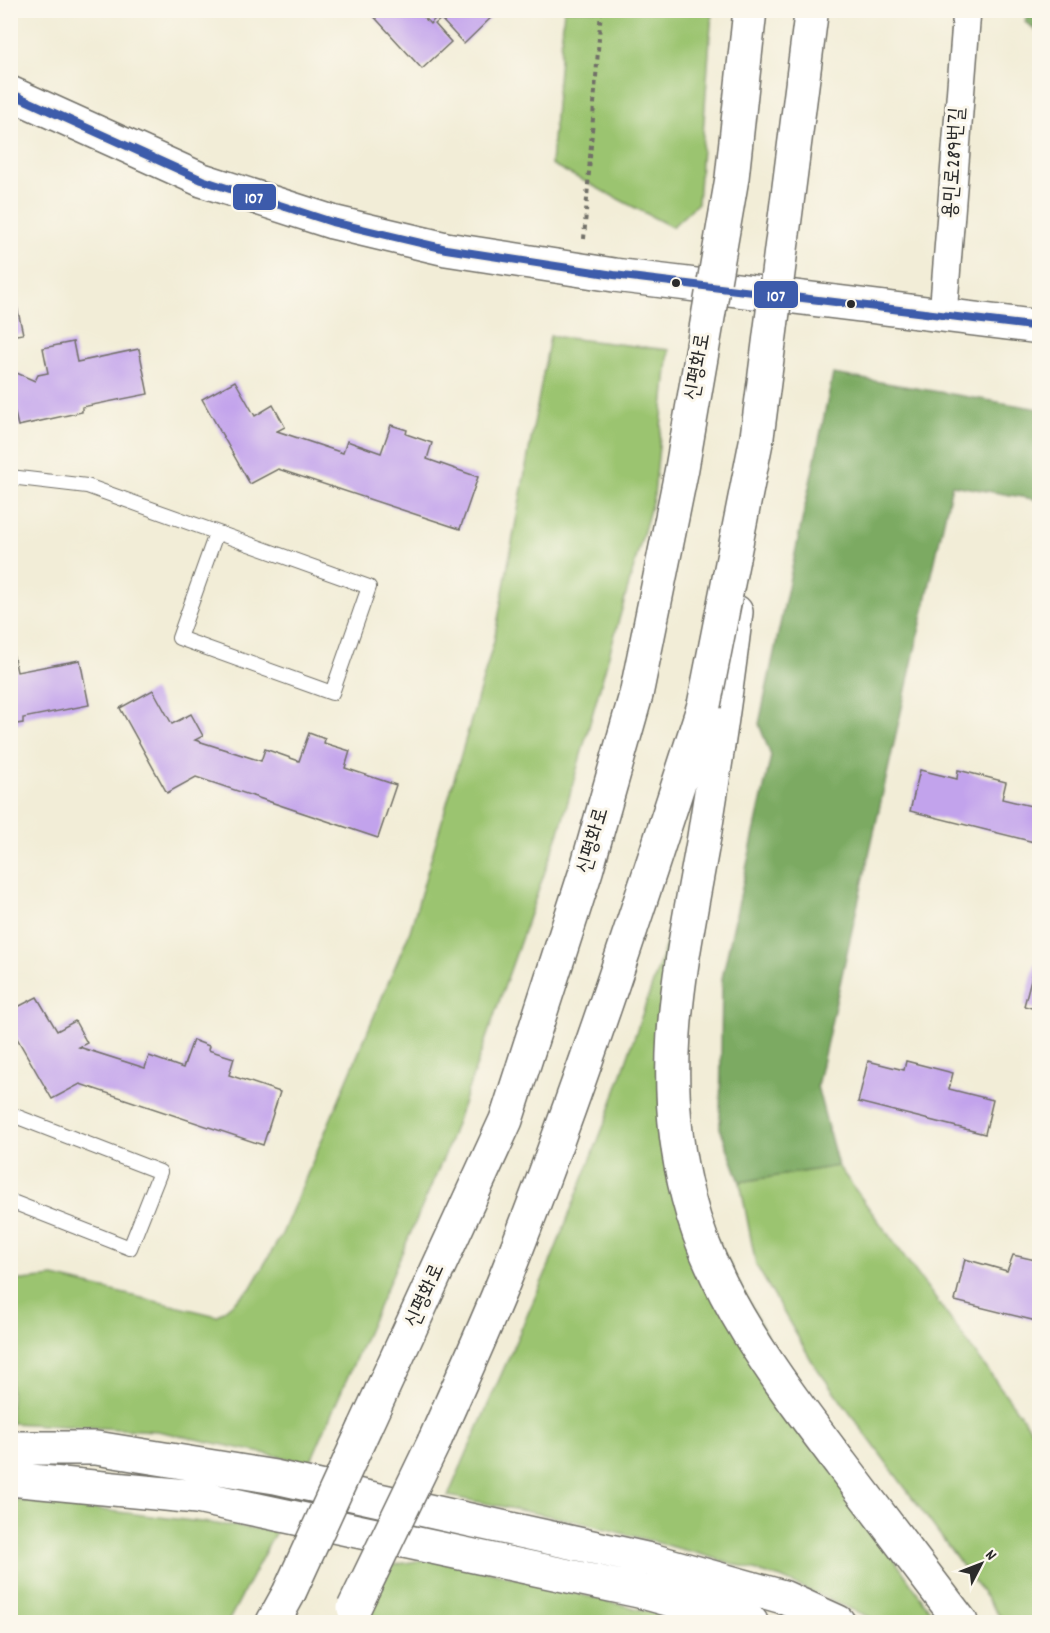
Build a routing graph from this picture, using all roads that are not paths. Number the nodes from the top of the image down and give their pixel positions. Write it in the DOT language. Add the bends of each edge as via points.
graph roads {
  1 [pos="750,10"];
  2 [pos="967,10"];
  3 [pos="811,13"];
  4 [pos="10,93"];
  5 [pos="943,315"];
  6 [pos="1040,327"];
  7 [pos="10,477"];
  8 [pos="216,534"];
  9 [pos="714,707"];
  10 [pos="10,1113"];
  11 [pos="10,1201"];
  12 [pos="10,1448"];
  13 [pos="10,1479"];
  14 [pos="278,1614"];
  15 [pos="350,1615"];
  16 [pos="751,1623"];
  17 [pos="838,1623"];
  18 [pos="961,1623"];
  1 -- 14 [label="main road, 신평화로, bridge" via="732,178 682,468 636,695 586,871 506,1120"];
  2 -- 5 [label="street, 용민로289번길"];
  3 -- 9 [label="main road, bridge" via="757,437"];
  4 -- 5 [label="main road" via="202,180 332,222 446,249 582,270"];
  5 -- 6 [label="main road"];
  7 -- 8 [label="lane" via="87,486"];
  8 -- 8 [label="lane" via="369,587 332,693 179,638"];
  9 -- 15 [label="main road, bridge" via="508,1272 434,1442"];
  9 -- 18 [label="main road" via="673,1024 672,1088 688,1198 709,1257 772,1374"];
  10 -- 11 [label="lane" via="160,1172 130,1248"];
  12 -- 17 [label="main road" via="96,1448 274,1477 651,1560 783,1597"];
  13 -- 16 [label="main road" via="196,1497 639,1591"];
}
